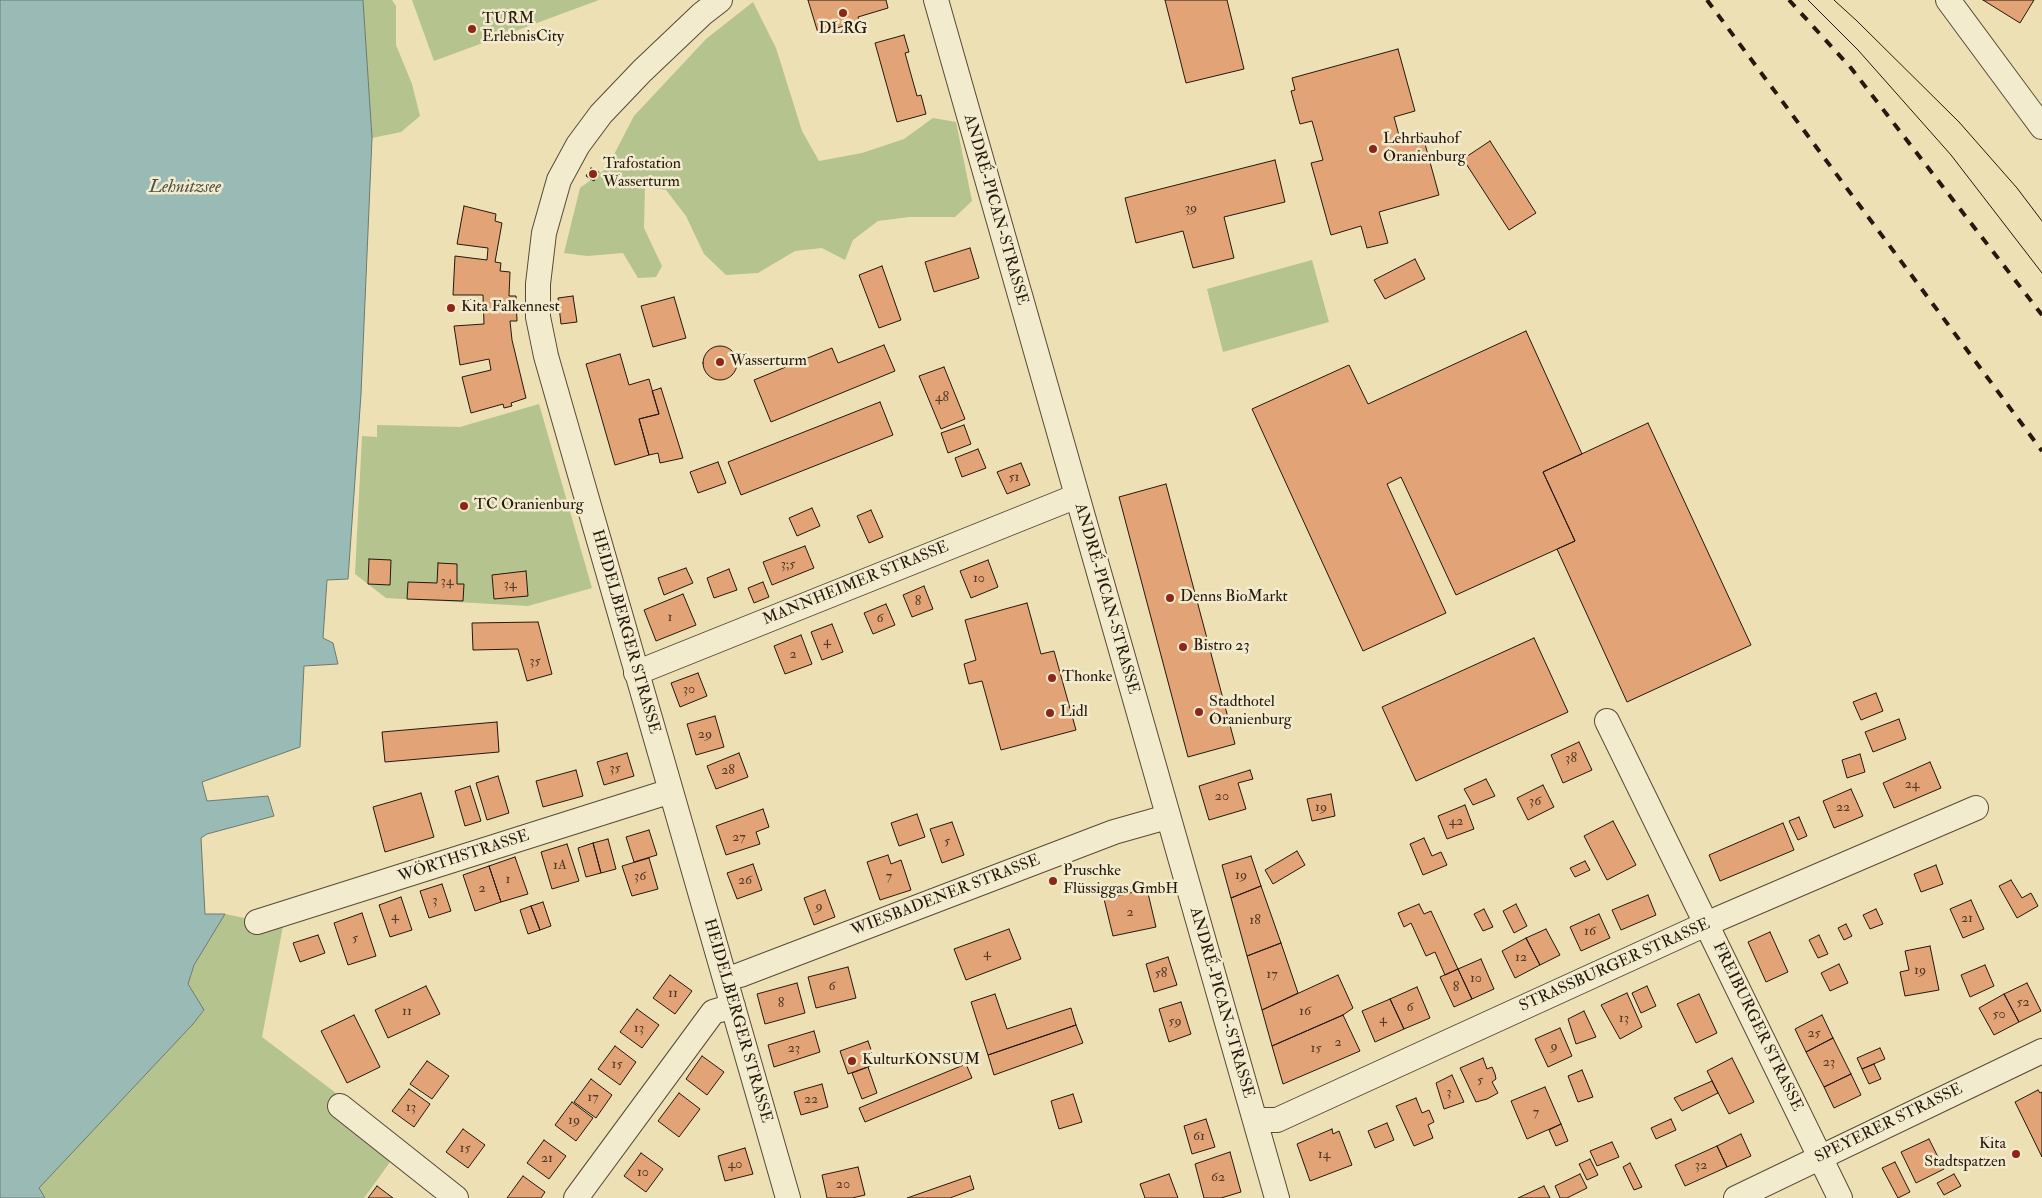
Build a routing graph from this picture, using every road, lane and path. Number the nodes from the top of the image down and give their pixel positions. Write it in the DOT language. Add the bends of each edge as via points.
graph roads {
  1 [pos="720,0"];
  2 [pos="936,0"];
  3 [pos="1948,0"];
  4 [pos="2042,127"];
  5 [pos="1077,496"];
  6 [pos="636,673"];
  7 [pos="1607,721"];
  8 [pos="671,792"];
  9 [pos="1976,808"];
  10 [pos="1167,817"];
  11 [pos="257,922"];
  12 [pos="1706,924"];
  13 [pos="725,979"];
  14 [pos="733,1006"];
  15 [pos="2042,1051"];
  16 [pos="340,1106"];
  17 [pos="1255,1120"];
  18 [pos="1820,1158"];
  19 [pos="456,1198"];
  20 [pos="576,1198"];
  21 [pos="788,1198"];
  22 [pos="1277,1198"];
  23 [pos="1736,1198"];
  24 [pos="1840,1198"];
  1 -- 6 [label="street, HEIDELBERGER STRASSE" via="642,71 601,114 578,145 559,180 544,233 540,261 538,317 546,356"];
  2 -- 5 [label="street, ANDRÉ-PICAN-STRASSE"];
  3 -- 4 [label="street"];
  5 -- 6 [label="street, MANNHEIMER STRASSE"];
  5 -- 10 [label="street, ANDRÉ-PICAN-STRASSE"];
  6 -- 8 [label="street, HEIDELBERGER STRASSE"];
  7 -- 12 [label="street, FREIBURGER STRASSE"];
  8 -- 11 [label="street, WÖRTHSTRASSE"];
  8 -- 13 [label="street, HEIDELBERGER STRASSE"];
  9 -- 12 [label="street, STRASSBURGER STRASSE"];
  10 -- 13 [label="street, WIESBADENER STRASSE" via="1114,832"];
  10 -- 17 [label="street, ANDRÉ-PICAN-STRASSE"];
  12 -- 17 [label="street, STRASSBURGER STRASSE" via="1277,1120"];
  12 -- 18 [label="street, FREIBURGER STRASSE"];
  13 -- 14 [label="street, HEIDELBERGER STRASSE"];
  14 -- 20 [label="street" via="712,1012"];
  14 -- 21 [label="street, HEIDELBERGER STRASSE"];
  15 -- 18 [label="street, SPEYERER STRASSE"];
  16 -- 19 [label="street"];
  17 -- 22 [label="street, ANDRÉ-PICAN-STRASSE"];
  18 -- 23 [label="street, SPEYERER STRASSE"];
  18 -- 24 [label="street, FREIBURGER STRASSE"];
}
